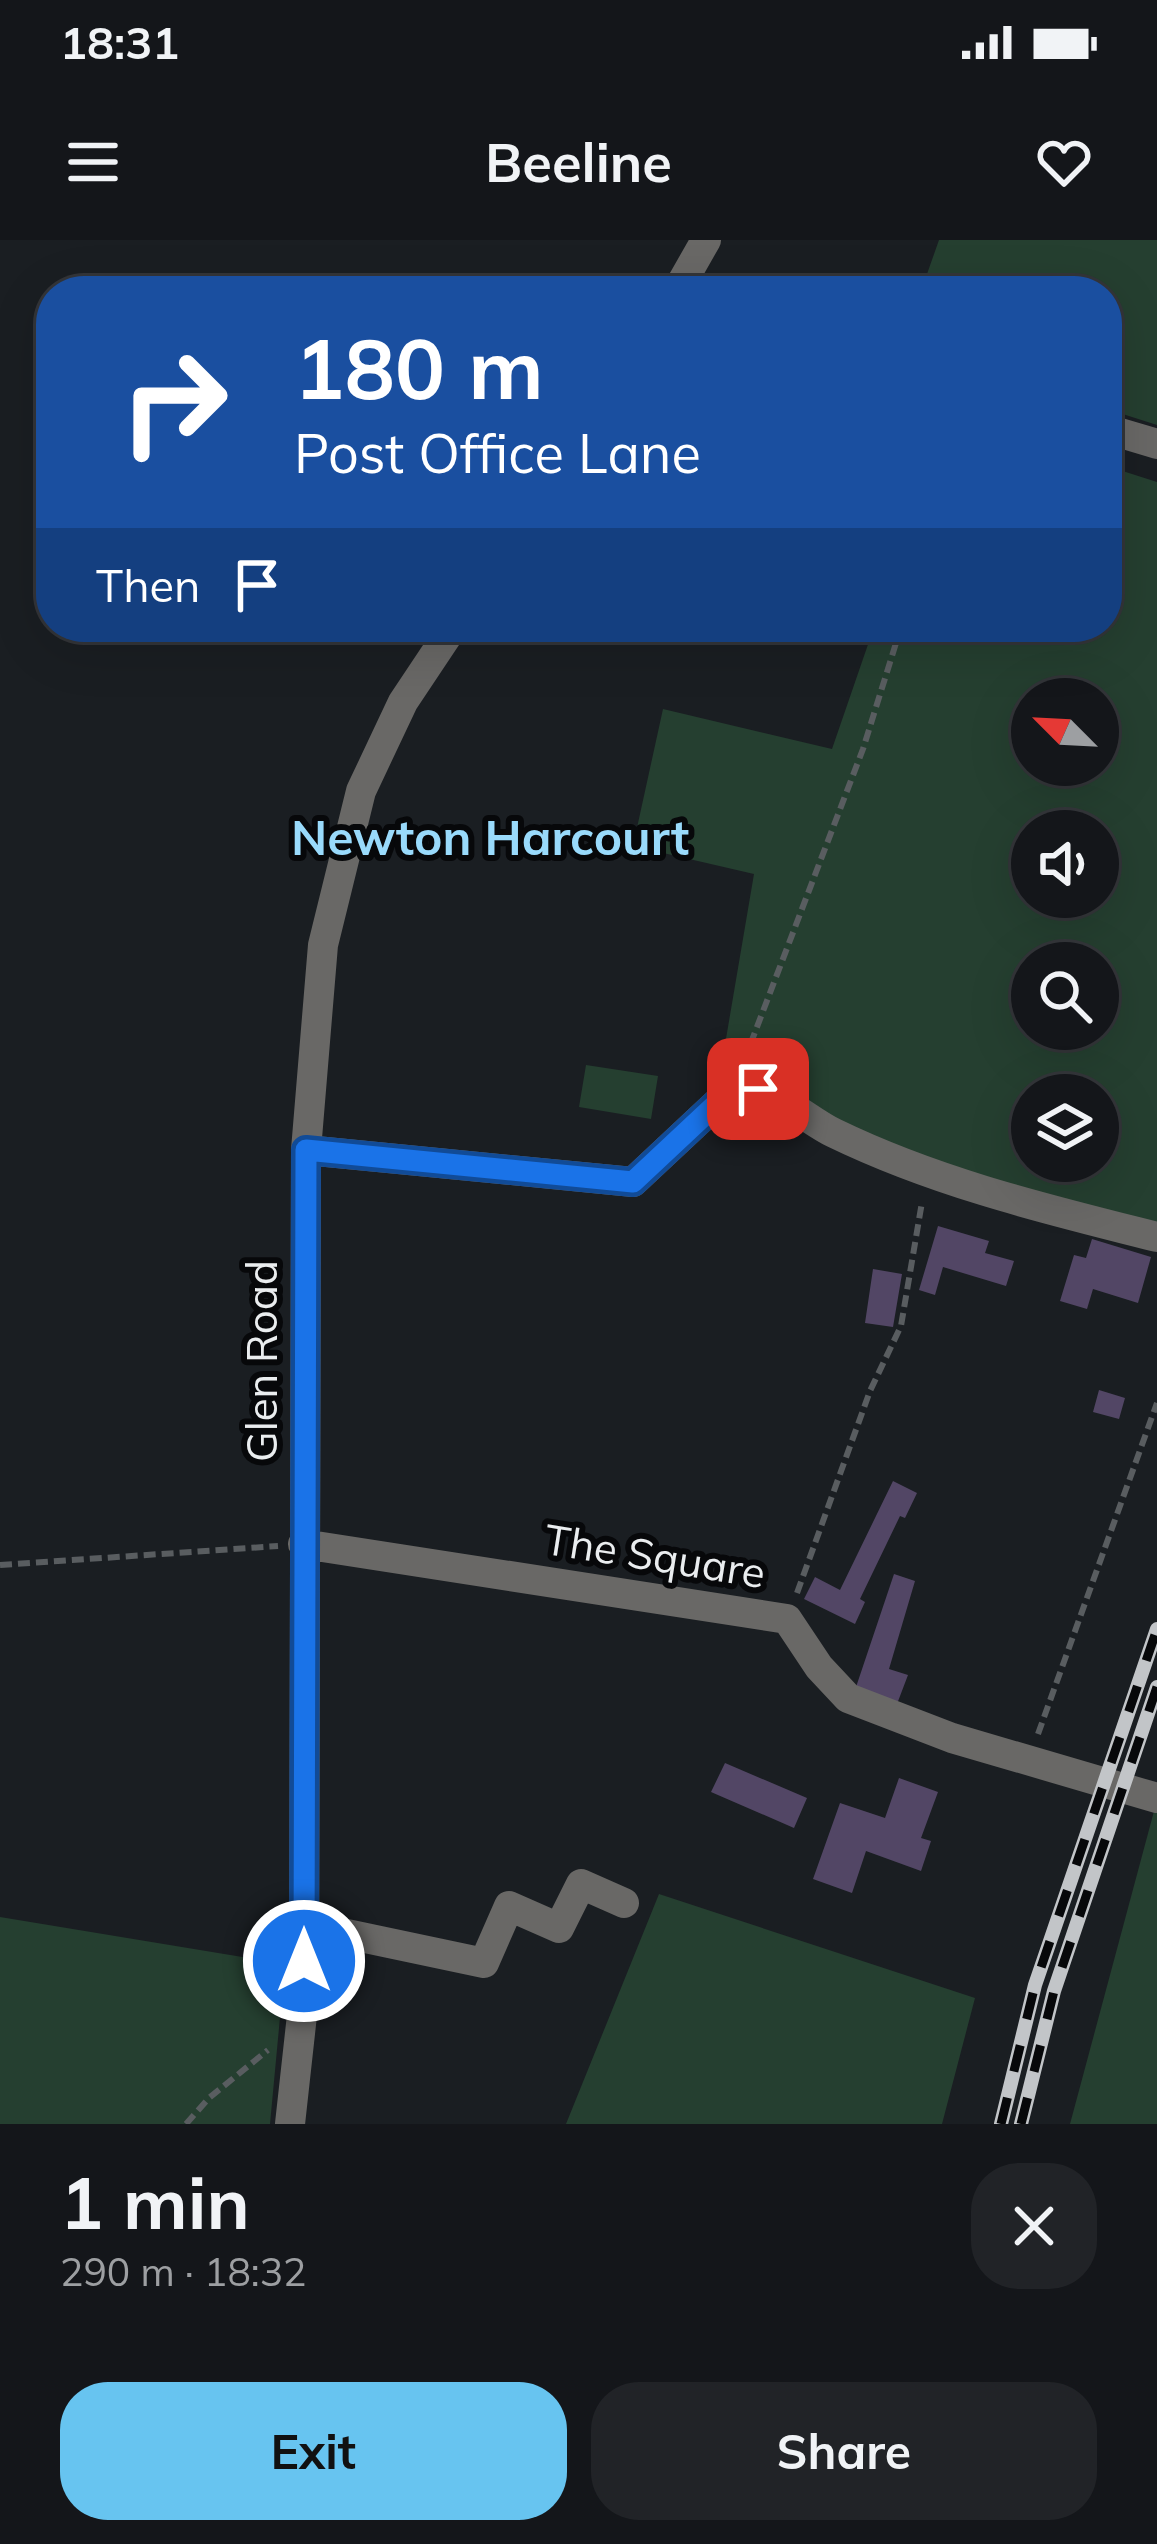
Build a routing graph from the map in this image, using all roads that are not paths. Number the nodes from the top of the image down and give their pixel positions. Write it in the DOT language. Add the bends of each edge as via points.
graph roads {
  1 [pos="706,240"];
  2 [pos="686,276"];
  3 [pos="1122,434"];
  4 [pos="1157,444"];
  5 [pos="443,642"];
  6 [pos="306,1150"];
  7 [pos="1157,1237"];
  8 [pos="303,1544"];
  9 [pos="1157,1798"];
  10 [pos="624,1903"];
  11 [pos="304,1925"];
  12 [pos="290,2124"];
  1 -- 2 [label="street"];
  3 -- 4 [label="street"];
  5 -- 6 [label="street, Glen Road" via="403,702 361,791 323,945"];
  6 -- 7 [label="street" via="633,1182 728,1093 745,1087 927,1175"];
  6 -- 8 [label="street, Glen Road"];
  8 -- 9 [label="street, The Square" via="788,1619 848,1697 952,1738"];
  8 -- 11 [label="street, Glen Road"];
  10 -- 11 [label="street" via="580,1883 559,1928 508,1906 484,1963"];
  11 -- 12 [label="street, Glen Road"];
}
